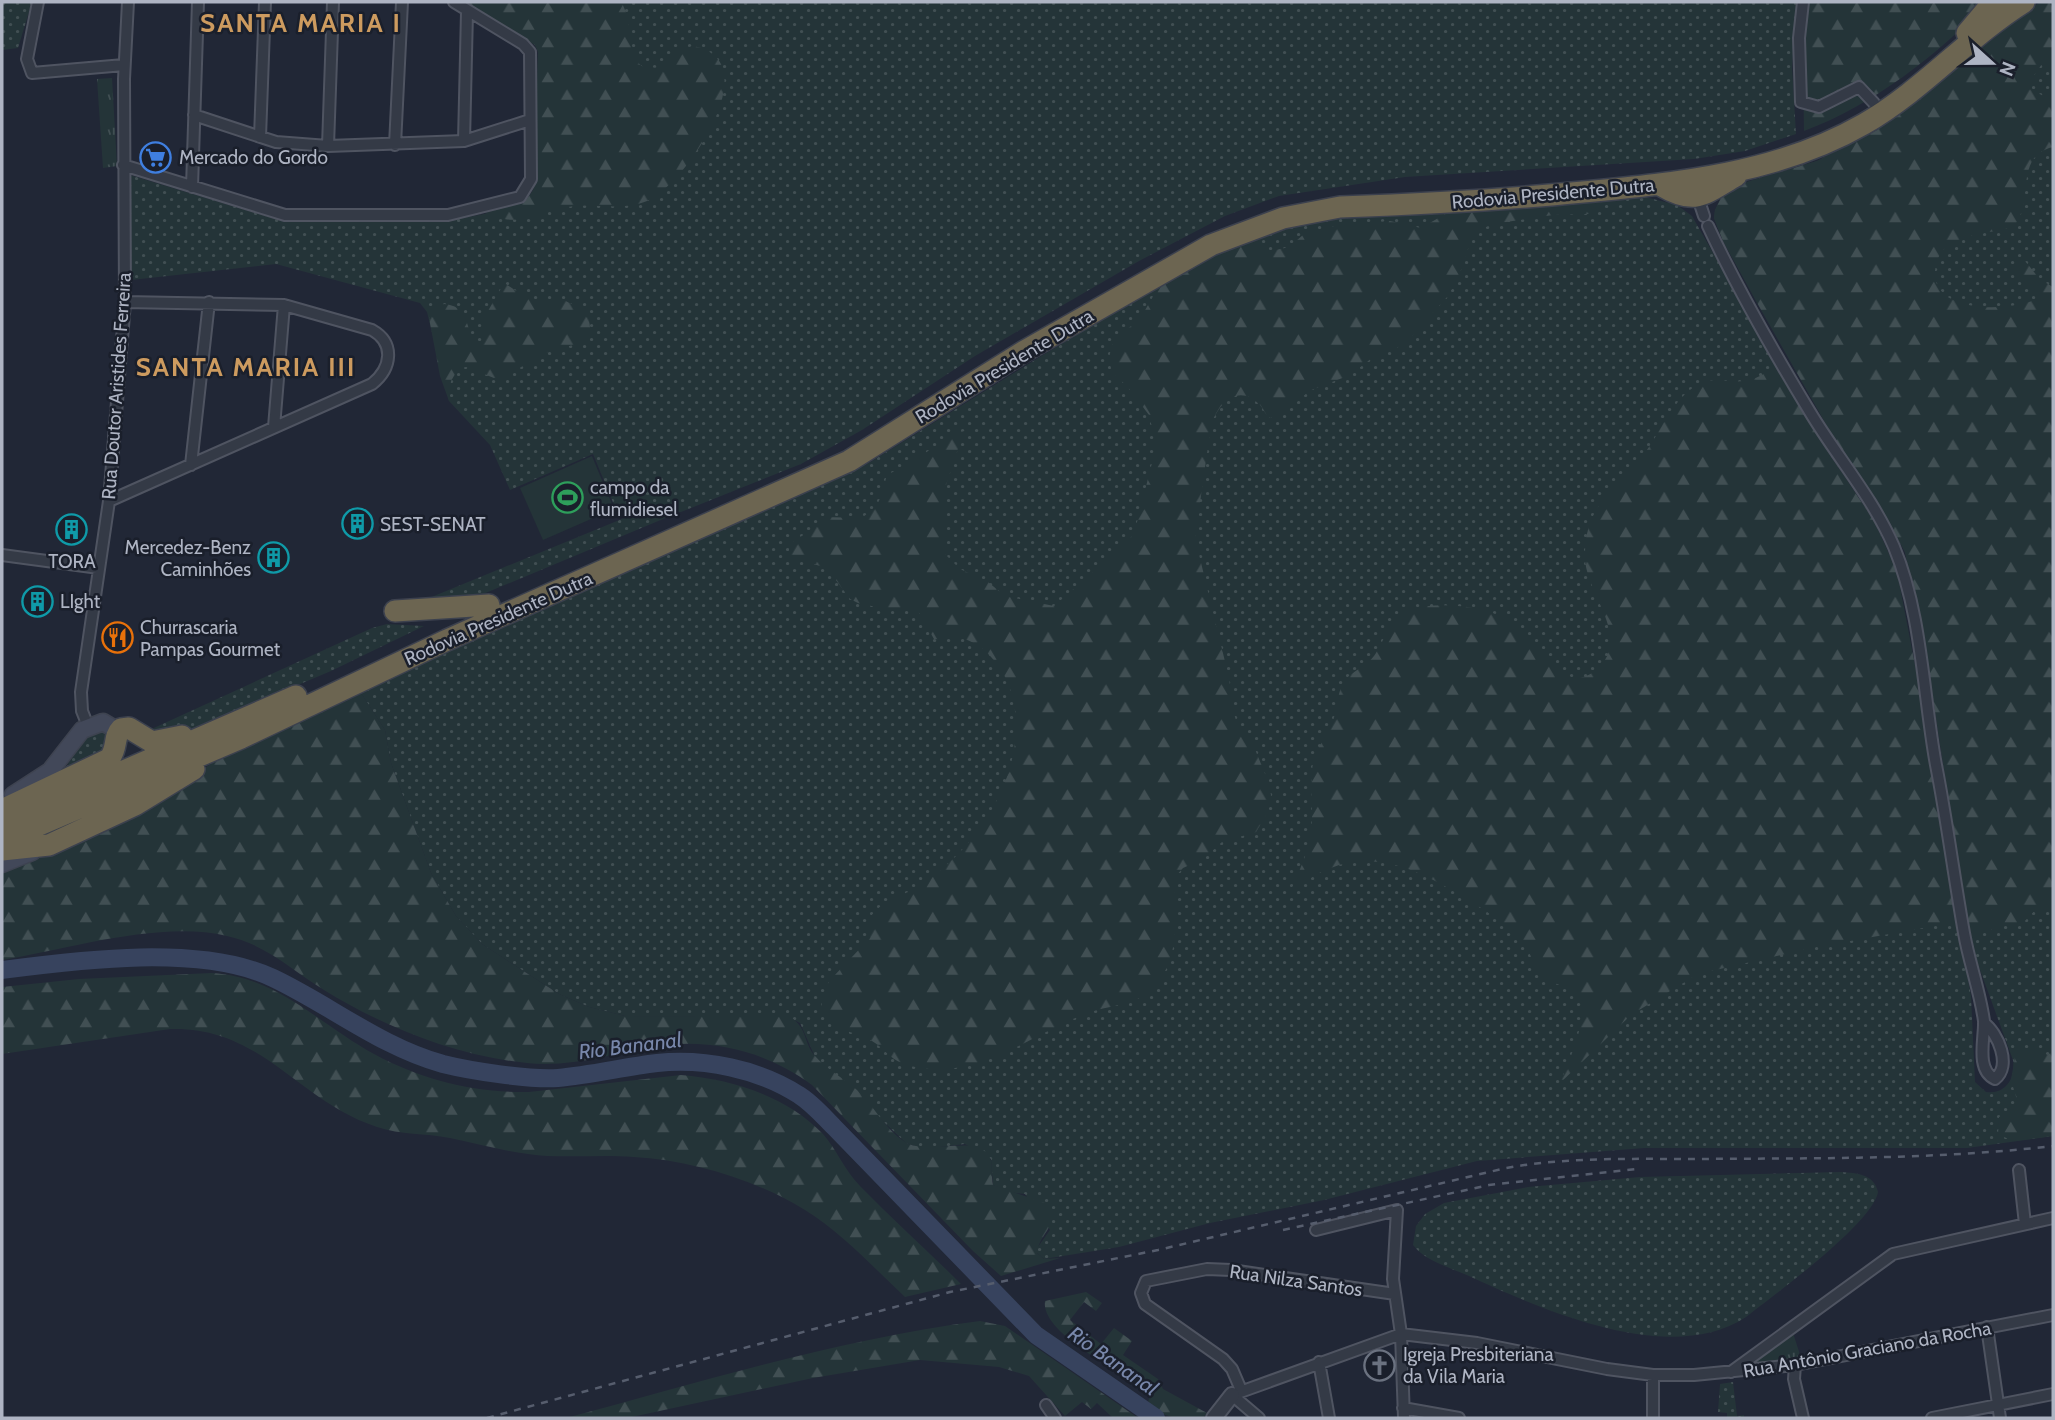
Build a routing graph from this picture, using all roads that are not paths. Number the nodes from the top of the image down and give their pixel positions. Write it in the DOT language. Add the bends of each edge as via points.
graph roads {
  1 [pos="37,2"];
  2 [pos="128,2"];
  3 [pos="198,2"];
  4 [pos="265,2"];
  5 [pos="333,2"];
  6 [pos="402,2"];
  7 [pos="454,2"];
  8 [pos="1803,2"];
  9 [pos="1993,2"];
  10 [pos="2002,2"];
  11 [pos="2024,2"];
  12 [pos="467,12"];
  13 [pos="1967,33"];
  14 [pos="124,65"];
  15 [pos="1874,103"];
  16 [pos="194,115"];
  17 [pos="530,120"];
  18 [pos="260,137"];
  19 [pos="464,141"];
  20 [pos="395,145"];
  21 [pos="328,146"];
  22 [pos="123,164"];
  23 [pos="1749,169"];
  24 [pos="1660,185"];
  25 [pos="192,187"];
  26 [pos="1703,213"];
  27 [pos="125,302"];
  28 [pos="209,302"];
  29 [pos="284,305"];
  30 [pos="274,427"];
  31 [pos="191,465"];
  32 [pos="109,500"];
  33 [pos="2,555"];
  34 [pos="99,568"];
  35 [pos="489,606"];
  36 [pos="395,611"];
  37 [pos="88,726"];
  38 [pos="243,729"];
  39 [pos="118,731"];
  40 [pos="2,801"];
  41 [pos="2,810"];
  42 [pos="2,824"];
  43 [pos="2,841"];
  44 [pos="49,845"];
  45 [pos="2,850"];
  46 [pos="2,864"];
  47 [pos="1984,1023"];
  48 [pos="2019,1170"];
  49 [pos="2053,1219"];
  50 [pos="2025,1224"];
  51 [pos="1316,1230"];
  52 [pos="1395,1294"];
  53 [pos="2053,1315"];
  54 [pos="1987,1327"];
  55 [pos="1401,1334"];
  56 [pos="1319,1362"];
  57 [pos="1795,1365"];
  58 [pos="1729,1373"];
  59 [pos="1653,1375"];
  60 [pos="1236,1393"];
  61 [pos="2053,1394"];
  62 [pos="1997,1404"];
  63 [pos="1046,1405"];
  64 [pos="1403,1413"];
  65 [pos="1217,1414"];
  66 [pos="1055,1418"];
  67 [pos="1259,1418"];
  68 [pos="1329,1418"];
  69 [pos="1459,1418"];
  70 [pos="1653,1418"];
  71 [pos="1802,1418"];
  72 [pos="1932,1418"];
  73 [pos="2000,1418"];
  1 -- 14 [label="street" via="28,70 37,74"];
  2 -- 14 [label="street, Rua Doutor Aristides Ferreira"];
  3 -- 16 [label="street"];
  4 -- 18 [label="street"];
  5 -- 21 [label="street"];
  6 -- 20 [label="street"];
  7 -- 12 [label="street"];
  8 -- 15 [label="street" via="1801,102 1819,107 1858,87"];
  9 -- 13 [label="highway"];
  10 -- 13 [label="highway, Rodovia Presidente Dutra"];
  11 -- 23 [label="highway, Rodovia Presidente Dutra" via="1892,107 1822,144"];
  12 -- 17 [label="street" via="530,52"];
  12 -- 19 [label="street"];
  13 -- 15 [label="highway, Rodovia Presidente Dutra"];
  14 -- 22 [label="street, Rua Doutor Aristides Ferreira"];
  15 -- 35 [label="highway, Rodovia Presidente Dutra" via="1802,138 1722,162 1658,174 1303,198 1247,215 1163,255 816,464"];
  16 -- 18 [label="street"];
  16 -- 25 [label="street"];
  17 -- 19 [label="street"];
  17 -- 25 [label="street" via="530,183 523,196 448,215 285,215"];
  18 -- 21 [label="street" via="285,144"];
  19 -- 20 [label="street"];
  20 -- 21 [label="street"];
  22 -- 25 [label="street"];
  22 -- 27 [label="street, Rua Doutor Aristides Ferreira"];
  23 -- 24 [label="highway, Rodovia Presidente Dutra"];
  23 -- 26 [label="highway"];
  24 -- 26 [label="highway"];
  24 -- 38 [label="highway, Rodovia Presidente Dutra" via="1340,207 1255,227 1158,274 849,461"];
  26 -- 47 [label="street" via="1741,295 1863,490 1900,565"];
  27 -- 28 [label="street"];
  27 -- 32 [label="street, Rua Doutor Aristides Ferreira"];
  28 -- 29 [label="street"];
  28 -- 31 [label="street"];
  29 -- 30 [label="street"];
  29 -- 30 [label="street" via="372,330 386,342 388,355 384,372 372,384"];
  30 -- 31 [label="street"];
  31 -- 32 [label="street"];
  32 -- 34 [label="street, Rua Doutor Aristides Ferreira"];
  33 -- 34 [label="street"];
  34 -- 37 [label="street, Rua Doutor Aristides Ferreira" via="81,692"];
  35 -- 36 [label="highway"];
  35 -- 38 [label="highway, Rodovia Presidente Dutra"];
  37 -- 39 [label="main road" via="103,722"];
  37 -- 40 [label="main road" via="51,771"];
  38 -- 39 [label="highway" via="160,741 146,740 129,728"];
  38 -- 42 [label="highway, Rodovia Presidente Dutra"];
  38 -- 43 [label="highway, Rodovia Presidente Dutra"];
  38 -- 44 [label="highway" via="155,794"];
  39 -- 41 [label="highway" via="116,750 109,759"];
  44 -- 45 [label="highway"];
  44 -- 46 [label="main road"];
  48 -- 50 [label="street"];
  49 -- 50 [label="street"];
  50 -- 58 [label="street" via="1893,1254"];
  51 -- 52 [label="street" via="1397,1210"];
  52 -- 55 [label="street"];
  52 -- 60 [label="street, Rua Nilza Santos" via="1231,1270 1207,1269 1146,1281 1141,1293 1145,1304 1223,1359 1232,1369"];
  53 -- 54 [label="street, Rua Antônio Graciano da Rocha"];
  54 -- 57 [label="street, Rua Antônio Graciano da Rocha"];
  54 -- 62 [label="street"];
  55 -- 56 [label="street, Rua Antônio Graciano da Rocha"];
  55 -- 59 [label="street, Rua Antônio Graciano da Rocha"];
  55 -- 64 [label="street"];
  56 -- 60 [label="street, Rua Antônio Graciano da Rocha"];
  56 -- 68 [label="street"];
  57 -- 58 [label="street, Rua Antônio Graciano da Rocha"];
  57 -- 71 [label="street"];
  58 -- 59 [label="street, Rua Antônio Graciano da Rocha"];
  59 -- 70 [label="street"];
  60 -- 65 [label="street"];
  60 -- 67 [label="street"];
  61 -- 62 [label="street"];
  62 -- 72 [label="street"];
  62 -- 73 [label="street"];
  63 -- 66 [label="street"];
  64 -- 69 [label="street"];
}
